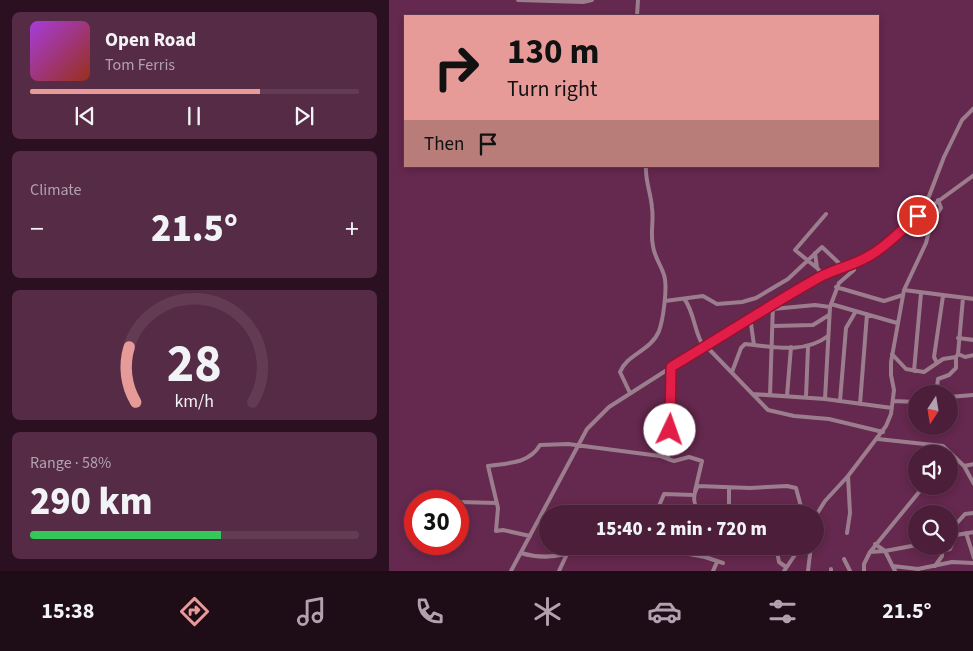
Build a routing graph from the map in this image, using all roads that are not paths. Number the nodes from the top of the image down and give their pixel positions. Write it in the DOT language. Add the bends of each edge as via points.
graph roads {
  1 [pos="518,0"];
  2 [pos="592,0"];
  3 [pos="638,0"];
  4 [pos="583,1"];
  5 [pos="637,15"];
  6 [pos="973,108"];
  7 [pos="645,167"];
  8 [pos="973,175"];
  9 [pos="938,200"];
  10 [pos="826,214"];
  11 [pos="918,216"];
  12 [pos="815,253"];
  13 [pos="807,261"];
  14 [pos="851,266"];
  15 [pos="817,268"];
  16 [pos="824,276"];
  17 [pos="837,287"];
  18 [pos="903,293"];
  19 [pos="921,293"];
  20 [pos="943,296"];
  21 [pos="963,298"];
  22 [pos="973,299"];
  23 [pos="685,300"];
  24 [pos="665,301"];
  25 [pos="831,305"];
  26 [pos="773,307"];
  27 [pos="856,311"];
  28 [pos="867,314"];
  29 [pos="829,315"];
  30 [pos="750,317"];
  31 [pos="897,323"];
  32 [pos="773,326"];
  33 [pos="828,336"];
  34 [pos="959,338"];
  35 [pos="973,340"];
  36 [pos="754,345"];
  37 [pos="772,346"];
  38 [pos="705,347"];
  39 [pos="791,347"];
  40 [pos="808,347"];
  41 [pos="893,354"];
  42 [pos="973,355"];
  43 [pos="957,356"];
  44 [pos="937,363"];
  45 [pos="671,367"];
  46 [pos="915,371"];
  47 [pos="731,372"];
  48 [pos="937,385"];
  49 [pos="630,393"];
  50 [pos="753,394"];
  51 [pos="770,395"];
  52 [pos="973,395"];
  53 [pos="787,396"];
  54 [pos="958,396"];
  55 [pos="805,398"];
  56 [pos="825,399"];
  57 [pos="840,401"];
  58 [pos="893,401"];
  59 [pos="908,402"];
  60 [pos="860,404"];
  61 [pos="892,408"];
  62 [pos="883,432"];
  63 [pos="878,439"];
  64 [pos="930,445"];
  65 [pos="579,446"];
  66 [pos="668,458"];
  67 [pos="958,461"];
  68 [pos="973,464"];
  69 [pos="964,466"];
  70 [pos="847,476"];
  71 [pos="973,484"];
  72 [pos="729,488"];
  73 [pos="694,493"];
  74 [pos="916,495"];
  75 [pos="469,502"];
  76 [pos="497,503"];
  77 [pos="659,505"];
  78 [pos="696,505"];
  79 [pos="729,505"];
  80 [pos="801,505"];
  81 [pos="822,505"];
  82 [pos="973,513"];
  83 [pos="958,522"];
  84 [pos="973,532"];
  85 [pos="847,533"];
  86 [pos="966,533"];
  87 [pos="529,536"];
  88 [pos="875,544"];
  89 [pos="908,547"];
  90 [pos="870,552"];
  91 [pos="885,552"];
  92 [pos="521,553"];
  93 [pos="565,555"];
  94 [pos="567,555"];
  95 [pos="694,555"];
  96 [pos="778,555"];
  97 [pos="795,555"];
  98 [pos="810,555"];
  99 [pos="973,558"];
  100 [pos="844,559"];
  101 [pos="717,562"];
  102 [pos="723,563"];
  103 [pos="973,563"];
  104 [pos="893,566"];
  105 [pos="935,566"];
  106 [pos="785,569"];
  107 [pos="511,571"];
  108 [pos="559,571"];
  109 [pos="713,571"];
  110 [pos="808,571"];
  111 [pos="850,571"];
  112 [pos="864,571"];
  113 [pos="895,571"];
  1 -- 4 [label="street"];
  2 -- 4 [label="street"];
  3 -- 5 [label="street"];
  6 -- 11 [label="street" via="962,120 927,204"];
  7 -- 24 [label="street" via="652,206 652,244 665,279"];
  8 -- 9 [label="street"];
  9 -- 11 [label="street"];
  9 -- 18 [label="street" via="941,208 931,223 926,243"];
  10 -- 13 [label="street" via="795,249"];
  11 -- 14 [label="street" via="875,253"];
  12 -- 13 [label="street"];
  12 -- 14 [label="street" via="822,247 840,264"];
  12 -- 15 [label="street"];
  13 -- 15 [label="street"];
  13 -- 23 [label="street" via="788,279 756,298 717,304 703,296"];
  14 -- 16 [label="street"];
  14 -- 17 [label="street" via="854,270"];
  15 -- 16 [label="street"];
  16 -- 26 [label="street"];
  17 -- 18 [label="street" via="883,302"];
  17 -- 25 [label="street"];
  18 -- 19 [label="street"];
  18 -- 31 [label="street"];
  19 -- 20 [label="street"];
  19 -- 46 [label="street"];
  20 -- 21 [label="street"];
  20 -- 44 [label="street" via="934,357"];
  21 -- 22 [label="street"];
  21 -- 34 [label="street"];
  23 -- 24 [label="street"];
  23 -- 38 [label="street" via="699,340"];
  24 -- 49 [label="street" via="657,334 650,346 621,369"];
  25 -- 26 [label="street"];
  25 -- 27 [label="street"];
  25 -- 29 [label="street"];
  26 -- 30 [label="street"];
  26 -- 32 [label="street"];
  27 -- 28 [label="street"];
  27 -- 57 [label="street" via="846,328"];
  28 -- 31 [label="street"];
  28 -- 60 [label="street"];
  29 -- 32 [label="street" via="813,325"];
  29 -- 33 [label="street"];
  30 -- 36 [label="street"];
  30 -- 38 [label="street"];
  31 -- 41 [label="street"];
  32 -- 37 [label="street"];
  33 -- 40 [label="street"];
  33 -- 56 [label="street"];
  34 -- 35 [label="street"];
  34 -- 43 [label="street"];
  36 -- 37 [label="street"];
  36 -- 47 [label="street" via="743,346"];
  37 -- 39 [label="street"];
  37 -- 51 [label="street"];
  38 -- 45 [label="street"];
  38 -- 47 [label="street"];
  39 -- 40 [label="street"];
  39 -- 53 [label="street"];
  40 -- 55 [label="street"];
  41 -- 46 [label="street" via="903,367"];
  41 -- 58 [label="street"];
  42 -- 43 [label="street"];
  43 -- 44 [label="street"];
  43 -- 48 [label="street" via="956,368 938,379"];
  44 -- 46 [label="street" via="928,370"];
  45 -- 49 [label="street"];
  45 -- 66 [label="street"];
  47 -- 50 [label="street"];
  49 -- 65 [label="street" via="599,416 587,429"];
  50 -- 51 [label="street"];
  50 -- 62 [label="street" via="768,410 829,419"];
  51 -- 53 [label="street"];
  52 -- 54 [label="street"];
  53 -- 55 [label="street"];
  55 -- 56 [label="street"];
  56 -- 57 [label="street"];
  57 -- 60 [label="street"];
  58 -- 59 [label="street"];
  58 -- 61 [label="street"];
  60 -- 61 [label="street"];
  61 -- 62 [label="street"];
  62 -- 63 [label="street"];
  63 -- 64 [label="street"];
  63 -- 70 [label="street"];
  65 -- 66 [label="street"];
  65 -- 76 [label="street" via="540,445 530,458 488,466"];
  65 -- 87 [label="street"];
  66 -- 73 [label="street" via="689,457 702,461"];
  67 -- 69 [label="street"];
  68 -- 69 [label="street"];
  69 -- 71 [label="street"];
  70 -- 81 [label="street"];
  70 -- 85 [label="street" via="850,514"];
  72 -- 73 [label="street" via="698,486"];
  72 -- 79 [label="street"];
  72 -- 80 [label="street" via="796,488"];
  73 -- 77 [label="street" via="664,494"];
  73 -- 78 [label="street"];
  74 -- 88 [label="street"];
  75 -- 76 [label="street"];
  76 -- 87 [label="street" via="496,531"];
  82 -- 83 [label="street" via="965,514"];
  84 -- 86 [label="street"];
  86 -- 99 [label="street"];
  86 -- 105 [label="street" via="956,535 950,549 942,551"];
  87 -- 92 [label="street"];
  88 -- 90 [label="street"];
  88 -- 91 [label="street"];
  89 -- 91 [label="street"];
  90 -- 91 [label="street"];
  90 -- 112 [label="street"];
  91 -- 104 [label="street"];
  92 -- 93 [label="street" via="545,557"];
  92 -- 107 [label="street"];
  94 -- 108 [label="street"];
  95 -- 101 [label="street"];
  96 -- 106 [label="street"];
  97 -- 106 [label="street"];
  98 -- 110 [label="street"];
  100 -- 111 [label="street"];
  101 -- 102 [label="street"];
  101 -- 109 [label="street"];
  103 -- 105 [label="street" via="952,562"];
  104 -- 105 [label="street" via="913,569"];
  104 -- 113 [label="street"];
}
